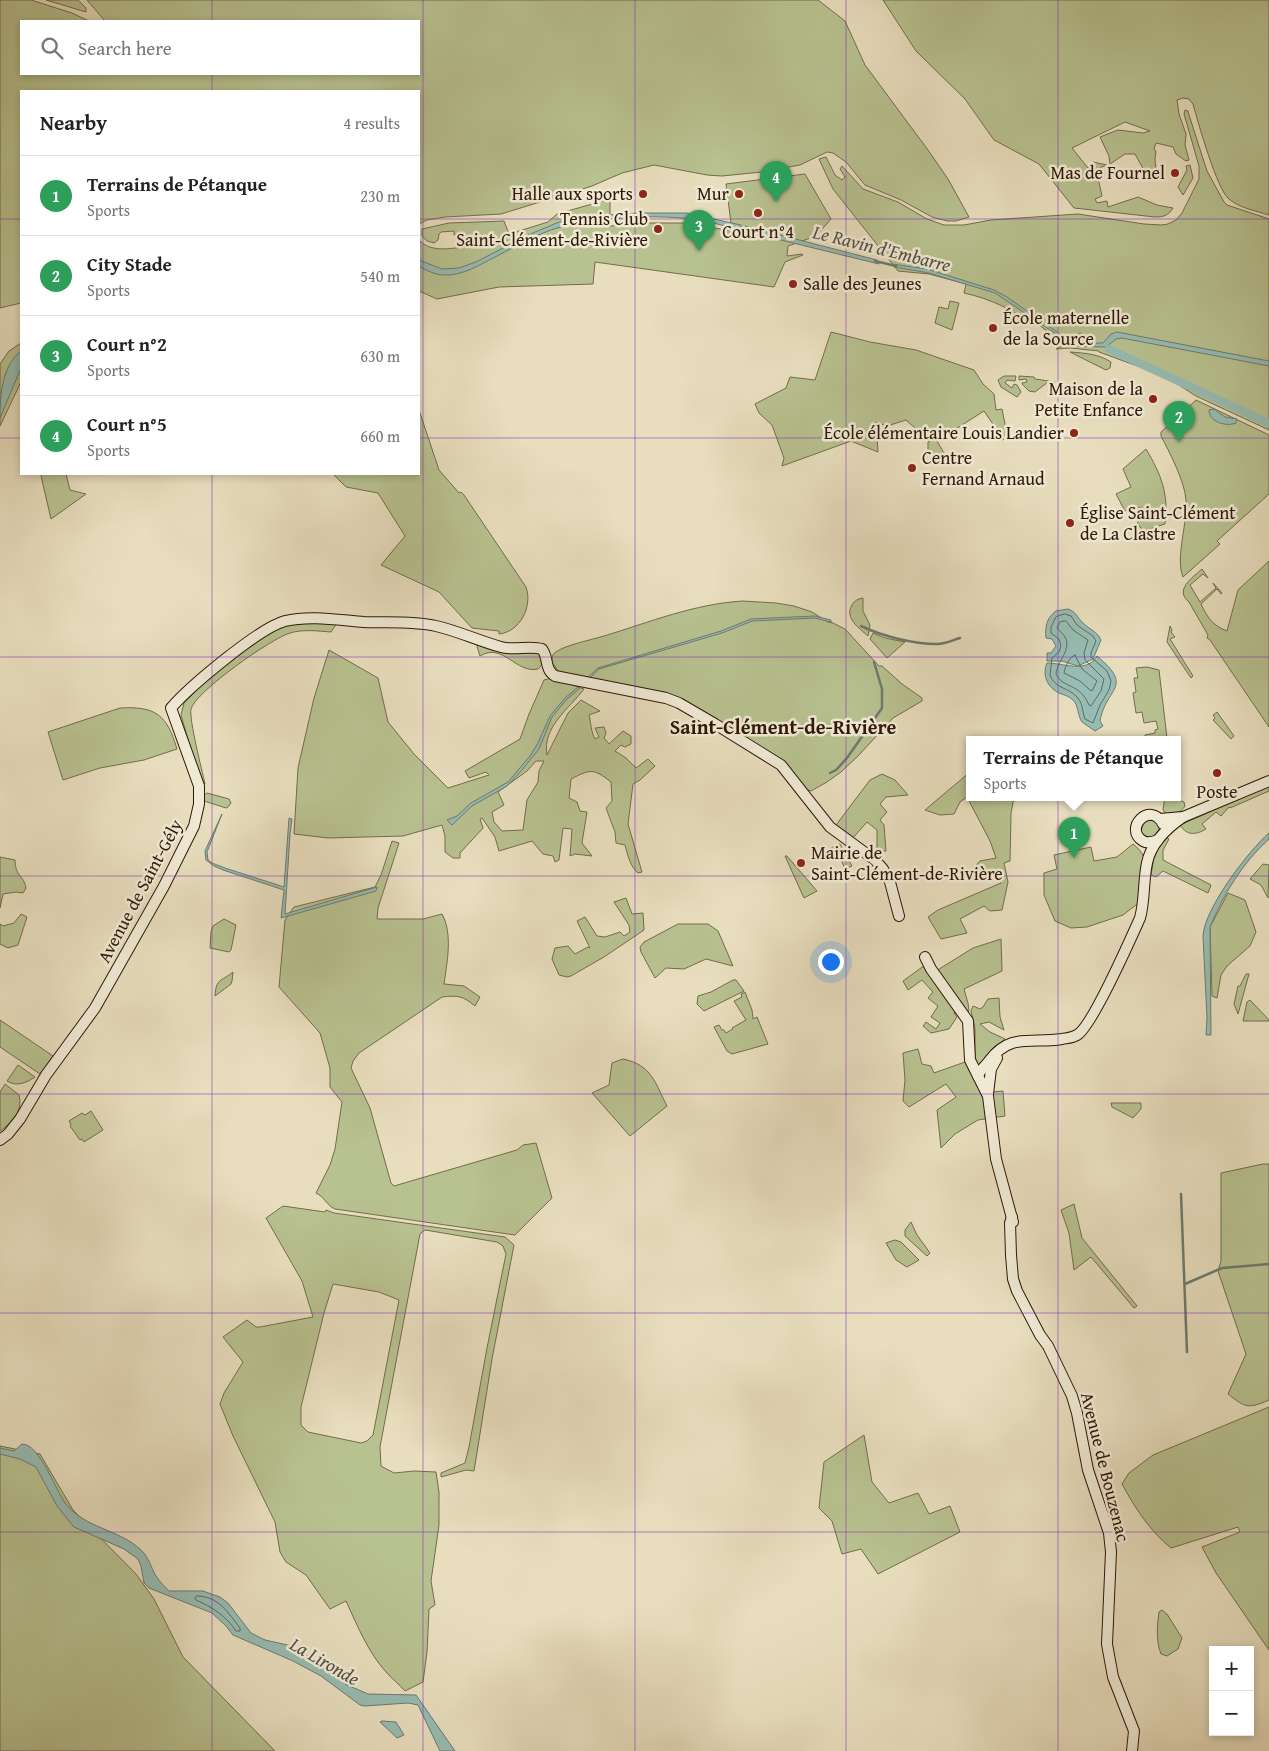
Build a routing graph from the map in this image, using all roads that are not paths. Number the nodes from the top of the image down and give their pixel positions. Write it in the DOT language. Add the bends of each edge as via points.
graph roads {
  1 [pos="1267,781"];
  2 [pos="1183,818"];
  3 [pos="1160,819"];
  4 [pos="1161,836"];
  5 [pos="1144,841"];
  6 [pos="1148,860"];
  7 [pos="899,916"];
  8 [pos="925,957"];
  9 [pos="981,1071"];
  10 [pos="988,1096"];
  11 [pos="0,1140"];
  12 [pos="1132,1751"];
  1 -- 2 [label="street"];
  2 -- 3 [label="street"];
  2 -- 4 [label="street"];
  3 -- 4 [label="street" via="1164,826"];
  3 -- 5 [label="street" via="1149,815 1138,822 1137,834"];
  4 -- 5 [label="street" via="1152,842"];
  4 -- 6 [label="street"];
  5 -- 6 [label="street"];
  6 -- 9 [label="street" via="1140,918 1112,977 1079,1034 1058,1040 1004,1046"];
  7 -- 11 [label="street, Avenue de Saint-Gély" via="886,874 875,860 830,827 776,760 678,703 566,679 550,672 545,652 539,648 506,648 428,625 296,619 278,624 259,635 171,708 199,786 194,826 95,1008 46,1075 20,1119"];
  8 -- 9 [label="street, Avenue de Bouzenac" via="968,1021 970,1060"];
  9 -- 10 [label="street"];
  9 -- 10 [label="street, Avenue de Bouzenac"];
  10 -- 12 [label="street, Avenue de Bouzenac" via="996,1159 1012,1217 1013,1279 1075,1404 1088,1470 1109,1533 1111,1566 1107,1644 1113,1677 1134,1731"];
}
